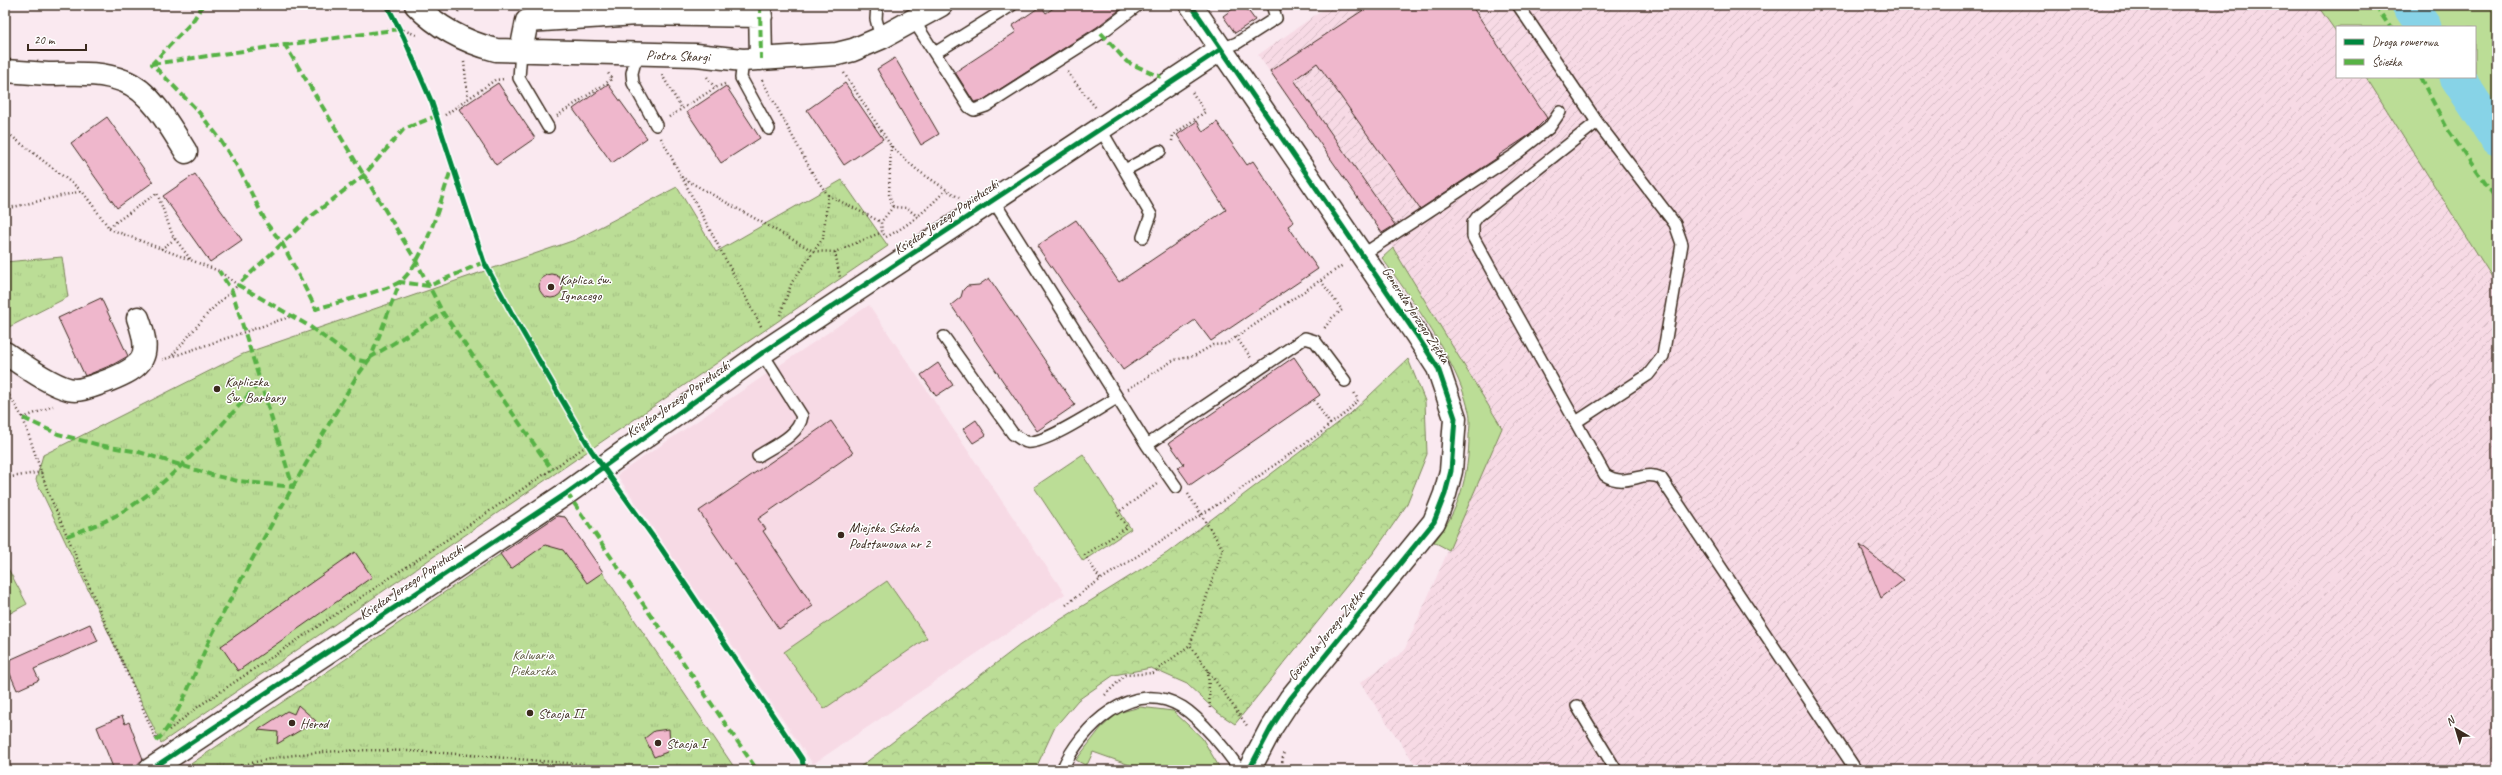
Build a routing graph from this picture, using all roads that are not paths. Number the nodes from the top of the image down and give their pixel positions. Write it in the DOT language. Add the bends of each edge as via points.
graph roads {
  1 [pos="416,5"];
  2 [pos="877,5"];
  3 [pos="941,5"];
  4 [pos="1012,5"];
  5 [pos="1138,5"];
  6 [pos="1191,5"];
  7 [pos="1272,5"];
  8 [pos="1518,5"];
  9 [pos="760,10"];
  10 [pos="914,21"];
  11 [pos="881,38"];
  12 [pos="1221,49"];
  13 [pos="521,51"];
  14 [pos="637,54"];
  15 [pos="935,54"];
  16 [pos="755,65"];
  17 [pos="5,71"];
  18 [pos="1560,112"];
  19 [pos="1100,120"];
  20 [pos="1597,122"];
  21 [pos="547,125"];
  22 [pos="656,125"];
  23 [pos="769,129"];
  24 [pos="1160,151"];
  25 [pos="186,152"];
  26 [pos="1124,170"];
  27 [pos="986,205"];
  28 [pos="1144,237"];
  29 [pos="1355,258"];
  30 [pos="138,318"];
  31 [pos="944,337"];
  32 [pos="764,343"];
  33 [pos="5,353"];
  34 [pos="1346,381"];
  35 [pos="1117,398"];
  36 [pos="1576,422"];
  37 [pos="1146,445"];
  38 [pos="758,456"];
  39 [pos="1176,487"];
  40 [pos="1576,706"];
  41 [pos="1063,768"];
  42 [pos="150,770"];
  43 [pos="1240,770"];
  44 [pos="1249,770"];
  45 [pos="1616,770"];
  46 [pos="1856,770"];
  1 -- 13 [label="street, Piotra Skargi" via="453,35 475,45 496,50"];
  2 -- 11 [label="lane" via="876,19"];
  3 -- 10 [label="street, Piotra Skargi"];
  4 -- 15 [label="lane"];
  5 -- 15 [label="lane" via="1058,60 986,106 974,110 969,107"];
  6 -- 12 [label="street, Generała Jerzego Ziętka"];
  7 -- 12 [label="lane" via="1276,18 1237,43"];
  8 -- 20 [label="lane"];
  9 -- 13 [label="street" via="527,21"];
  9 -- 16 [label="street"];
  10 -- 11 [label="street, Piotra Skargi"];
  10 -- 15 [label="lane"];
  11 -- 16 [label="street, Piotra Skargi" via="837,54"];
  12 -- 19 [label="street, Księdza Jerzego Popiełuszki"];
  12 -- 29 [label="street, Generała Jerzego Ziętka"];
  13 -- 14 [label="street, Piotra Skargi"];
  13 -- 21 [label="lane" via="519,78"];
  14 -- 16 [label="street, Piotra Skargi" via="696,55"];
  14 -- 22 [label="lane" via="632,73 633,83"];
  16 -- 23 [label="lane" via="741,78"];
  17 -- 25 [label="street" via="96,74 125,81 146,96 165,118"];
  18 -- 29 [label="lane" via="1549,128 1516,154"];
  19 -- 26 [label="lane"];
  19 -- 27 [label="street, Księdza Jerzego Popiełuszki"];
  20 -- 36 [label="lane" via="1675,224 1682,244 1663,356 1648,375"];
  20 -- 36 [label="lane" via="1478,216 1473,223 1474,237"];
  24 -- 26 [label="lane"];
  26 -- 28 [label="lane" via="1150,215"];
  27 -- 32 [label="street, Księdza Jerzego Popiełuszki"];
  27 -- 35 [label="lane"];
  29 -- 44 [label="street, Generała Jerzego Ziętka" via="1438,368 1454,418 1451,471 1434,522 1290,699"];
  30 -- 33 [label="street" via="146,340 143,358 129,372 92,386 74,390 50,381"];
  31 -- 35 [label="lane" via="1013,434 1027,442 1039,441 1054,434"];
  32 -- 38 [label="lane" via="802,416 801,424 796,431"];
  32 -- 42 [label="street, Księdza Jerzego Popiełuszki" via="567,493"];
  34 -- 37 [label="lane" via="1315,341 1305,338"];
  35 -- 37 [label="lane"];
  36 -- 46 [label="lane" via="1605,475 1614,481 1627,481 1653,474 1661,478"];
  37 -- 39 [label="lane"];
  40 -- 45 [label="lane"];
  41 -- 43 [label="lane" via="1072,749 1104,714 1124,703 1144,698 1163,699 1182,707 1225,750"];
}
